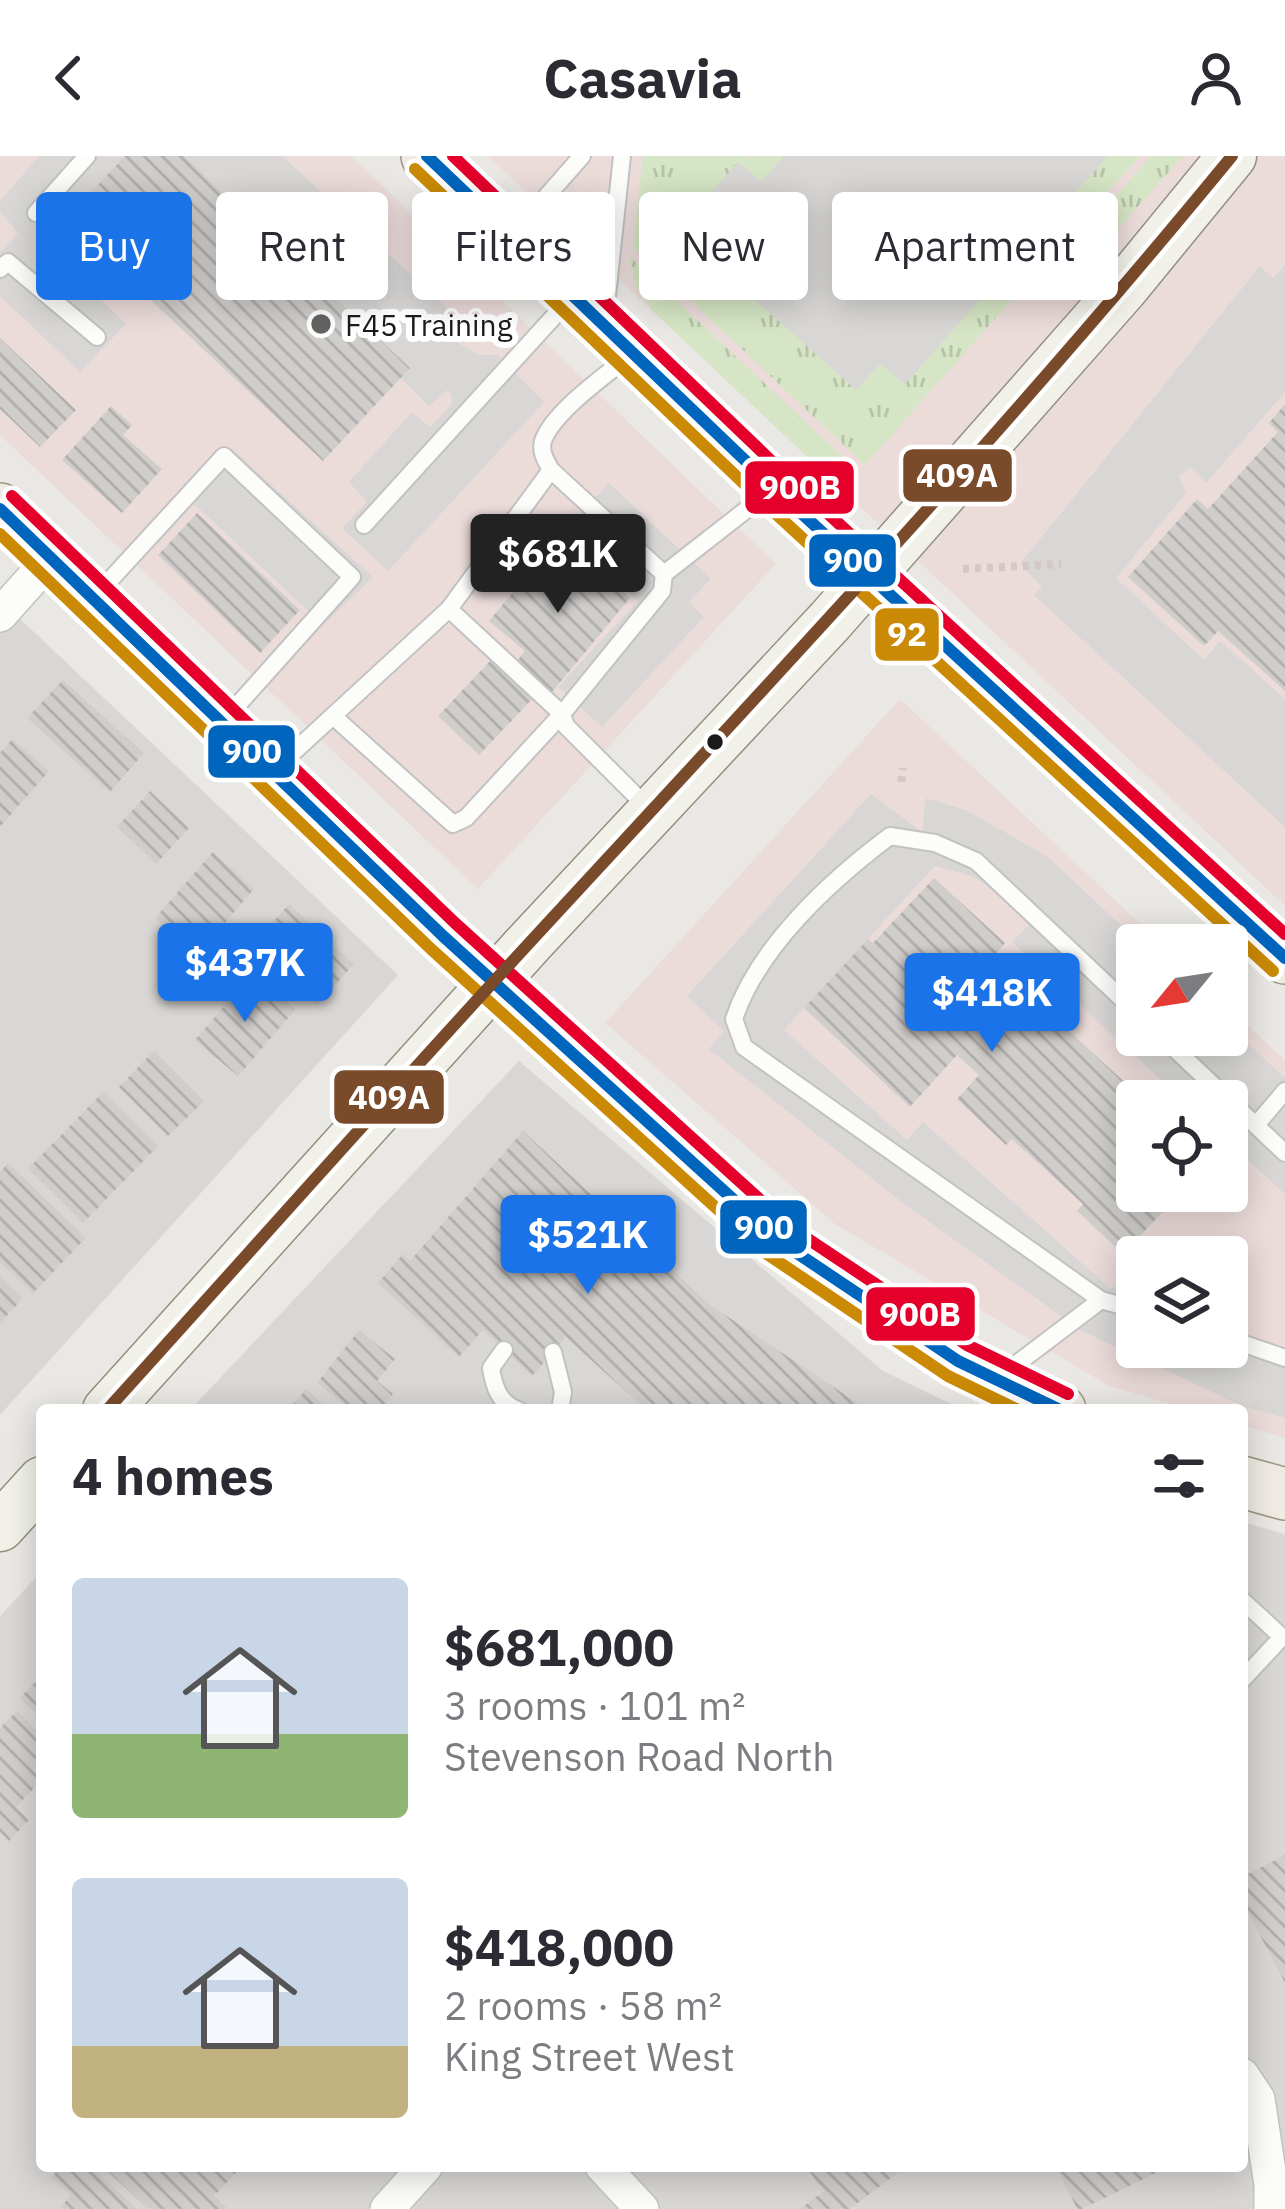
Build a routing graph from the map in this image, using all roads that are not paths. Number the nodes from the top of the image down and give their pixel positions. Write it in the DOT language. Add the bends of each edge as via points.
graph roads {
  1 [pos="87,156"];
  2 [pos="427,156"];
  3 [pos="582,156"];
  4 [pos="622,156"];
  5 [pos="1232,156"];
  6 [pos="55,192"];
  7 [pos="466,192"];
  8 [pos="550,192"];
  9 [pos="0,269"];
  10 [pos="577,300"];
  11 [pos="603,326"];
  12 [pos="97,337"];
  13 [pos="550,470"];
  14 [pos="774,488"];
  15 [pos="0,509"];
  16 [pos="364,525"];
  17 [pos="51,558"];
  18 [pos="664,574"];
  19 [pos="872,574"];
  20 [pos="94,598"];
  21 [pos="449,609"];
  22 [pos="0,615"];
  23 [pos="562,714"];
  24 [pos="333,716"];
  25 [pos="221,723"];
  26 [pos="274,770"];
  27 [pos="652,812"];
  28 [pos="1285,958"];
  29 [pos="495,984"];
  30 [pos="1116,993"];
  31 [pos="1182,1056"];
  32 [pos="1285,1091"];
  33 [pos="1256,1125"];
  34 [pos="1285,1153"];
  35 [pos="1102,1300"];
  36 [pos="1116,1304"];
  37 [pos="1248,1345"];
  38 [pos="504,1350"];
  39 [pos="553,1352"];
  40 [pos="1285,1358"];
  41 [pos="996,1379"];
  42 [pos="112,1404"];
  43 [pos="506,1404"];
  44 [pos="561,1404"];
  45 [pos="1047,1404"];
  46 [pos="1248,1484"];
  47 [pos="36,1488"];
  48 [pos="1285,1494"];
  49 [pos="0,1527"];
  50 [pos="1248,1606"];
  51 [pos="1248,1674"];
  52 [pos="1262,2087"];
  53 [pos="421,2172"];
  54 [pos="608,2172"];
  55 [pos="387,2209"];
  56 [pos="642,2209"];
  57 [pos="1271,2209"];
  1 -- 6 [label="lane"];
  2 -- 7 [label="main road"];
  3 -- 8 [label="lane"];
  4 -- 11 [label="lane"];
  5 -- 19 [label="main road"];
  9 -- 12 [label="lane" via="8,262"];
  10 -- 11 [label="main road"];
  11 -- 13 [label="lane" via="568,408 543,440"];
  11 -- 14 [label="main road"];
  11 -- 16 [label="lane"];
  13 -- 18 [label="lane"];
  13 -- 21 [label="lane"];
  14 -- 18 [label="lane"];
  14 -- 19 [label="main road"];
  15 -- 17 [label="main road"];
  17 -- 20 [label="main road"];
  17 -- 22 [label="street"];
  18 -- 23 [label="lane" via="662,591"];
  19 -- 27 [label="main road"];
  19 -- 28 [label="main road"];
  20 -- 25 [label="main road"];
  20 -- 25 [label="lane" via="224,456 352,578"];
  21 -- 23 [label="lane"];
  21 -- 24 [label="lane"];
  23 -- 24 [label="lane" via="452,824"];
  23 -- 27 [label="lane"];
  24 -- 26 [label="lane"];
  25 -- 26 [label="main road"];
  26 -- 29 [label="main road"];
  27 -- 29 [label="main road"];
  29 -- 41 [label="main road" via="779,1241"];
  29 -- 42 [label="main road"];
  30 -- 35 [label="lane" via="976,861 890,836 850,866 755,968 734,1019 744,1047"];
  31 -- 33 [label="lane"];
  32 -- 33 [label="lane"];
  33 -- 34 [label="lane"];
  35 -- 36 [label="lane"];
  35 -- 41 [label="lane"];
  37 -- 40 [label="lane"];
  38 -- 43 [label="lane" via="491,1368"];
  39 -- 44 [label="lane"];
  41 -- 45 [label="main road"];
  46 -- 48 [label="main road"];
  47 -- 49 [label="main road"];
  50 -- 51 [label="lane" via="1282,1637"];
  52 -- 57 [label="street"];
  53 -- 55 [label="street"];
  54 -- 56 [label="street"];
}
